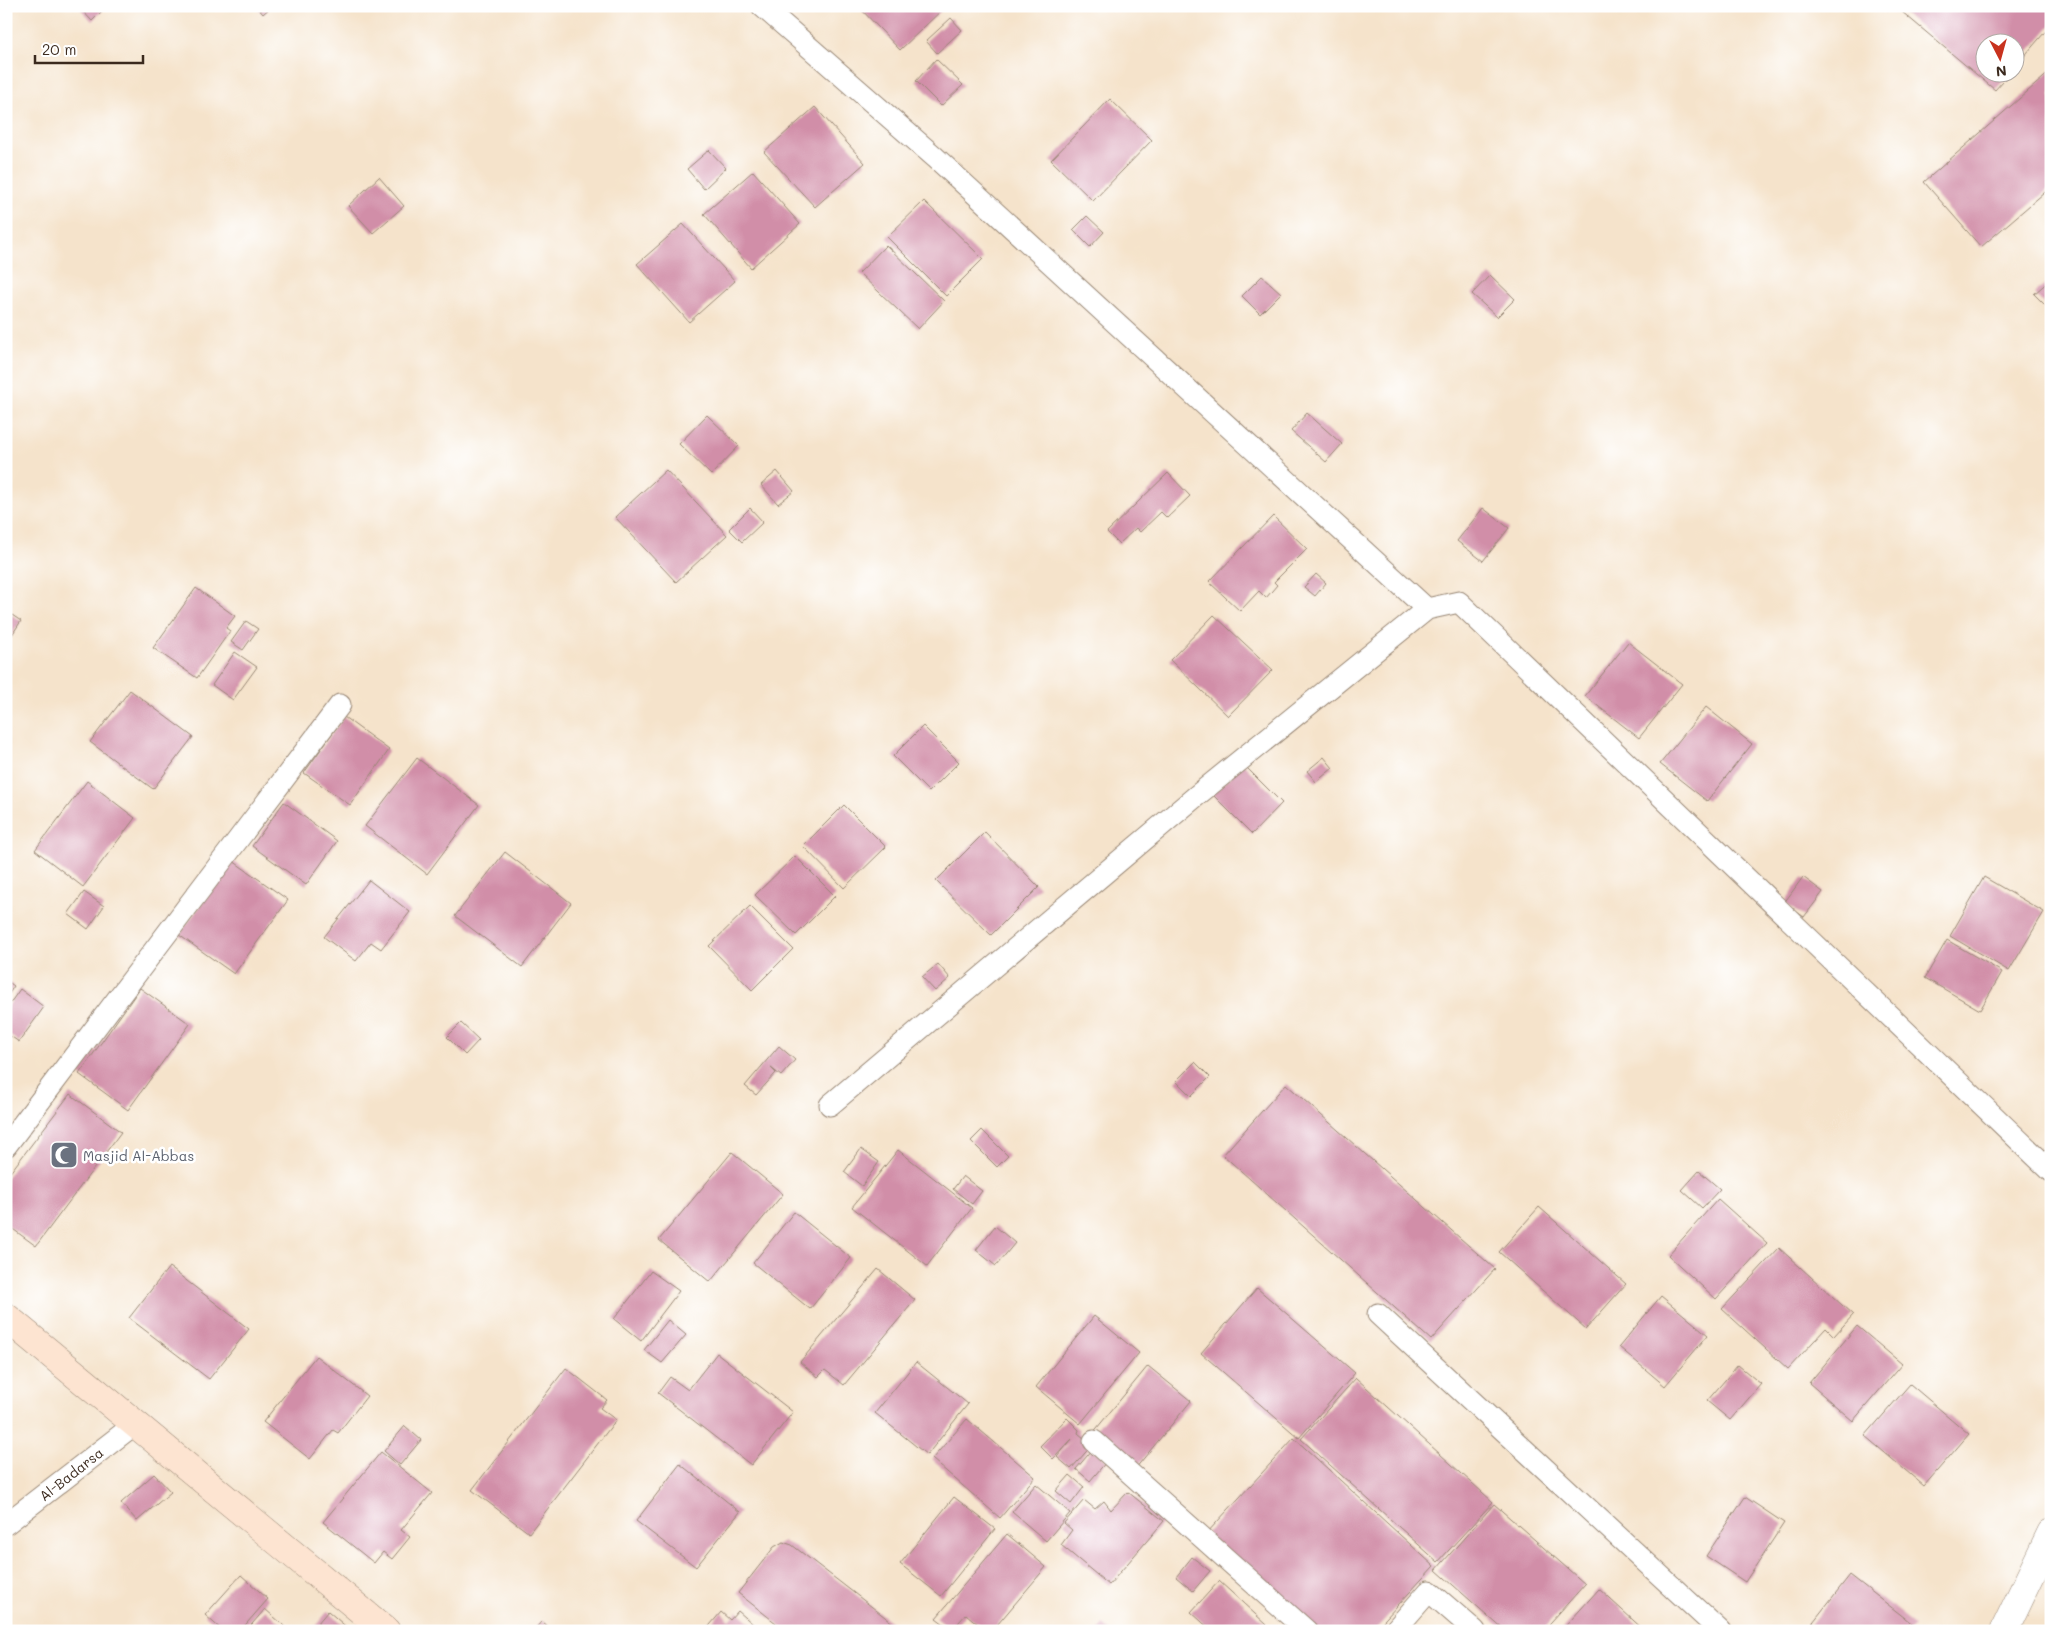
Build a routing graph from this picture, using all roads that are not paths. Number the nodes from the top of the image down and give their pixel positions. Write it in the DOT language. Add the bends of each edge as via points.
graph roads {
  1 [pos="762,6"];
  2 [pos="1427,610"];
  3 [pos="340,705"];
  4 [pos="830,1105"];
  5 [pos="6,1146"];
  6 [pos="2051,1171"];
  7 [pos="1378,1314"];
  8 [pos="6,1317"];
  9 [pos="135,1424"];
  10 [pos="1094,1441"];
  11 [pos="6,1524"];
  12 [pos="2051,1533"];
  13 [pos="386,1631"];
  14 [pos="1307,1631"];
  15 [pos="1394,1631"];
  16 [pos="1475,1631"];
  17 [pos="1720,1631"];
  18 [pos="2004,1631"];
  1 -- 2 [label="lane" via="936,158"];
  2 -- 4 [label="lane" via="1195,797"];
  2 -- 6 [label="lane" via="1460,602"];
  3 -- 5 [label="lane"];
  7 -- 17 [label="lane"];
  8 -- 9 [label="main road"];
  9 -- 11 [label="lane, Al-Badarsa"];
  9 -- 13 [label="main road"];
  10 -- 14 [label="lane"];
  12 -- 18 [label="street"];
  15 -- 16 [label="lane" via="1429,1591"];
}
